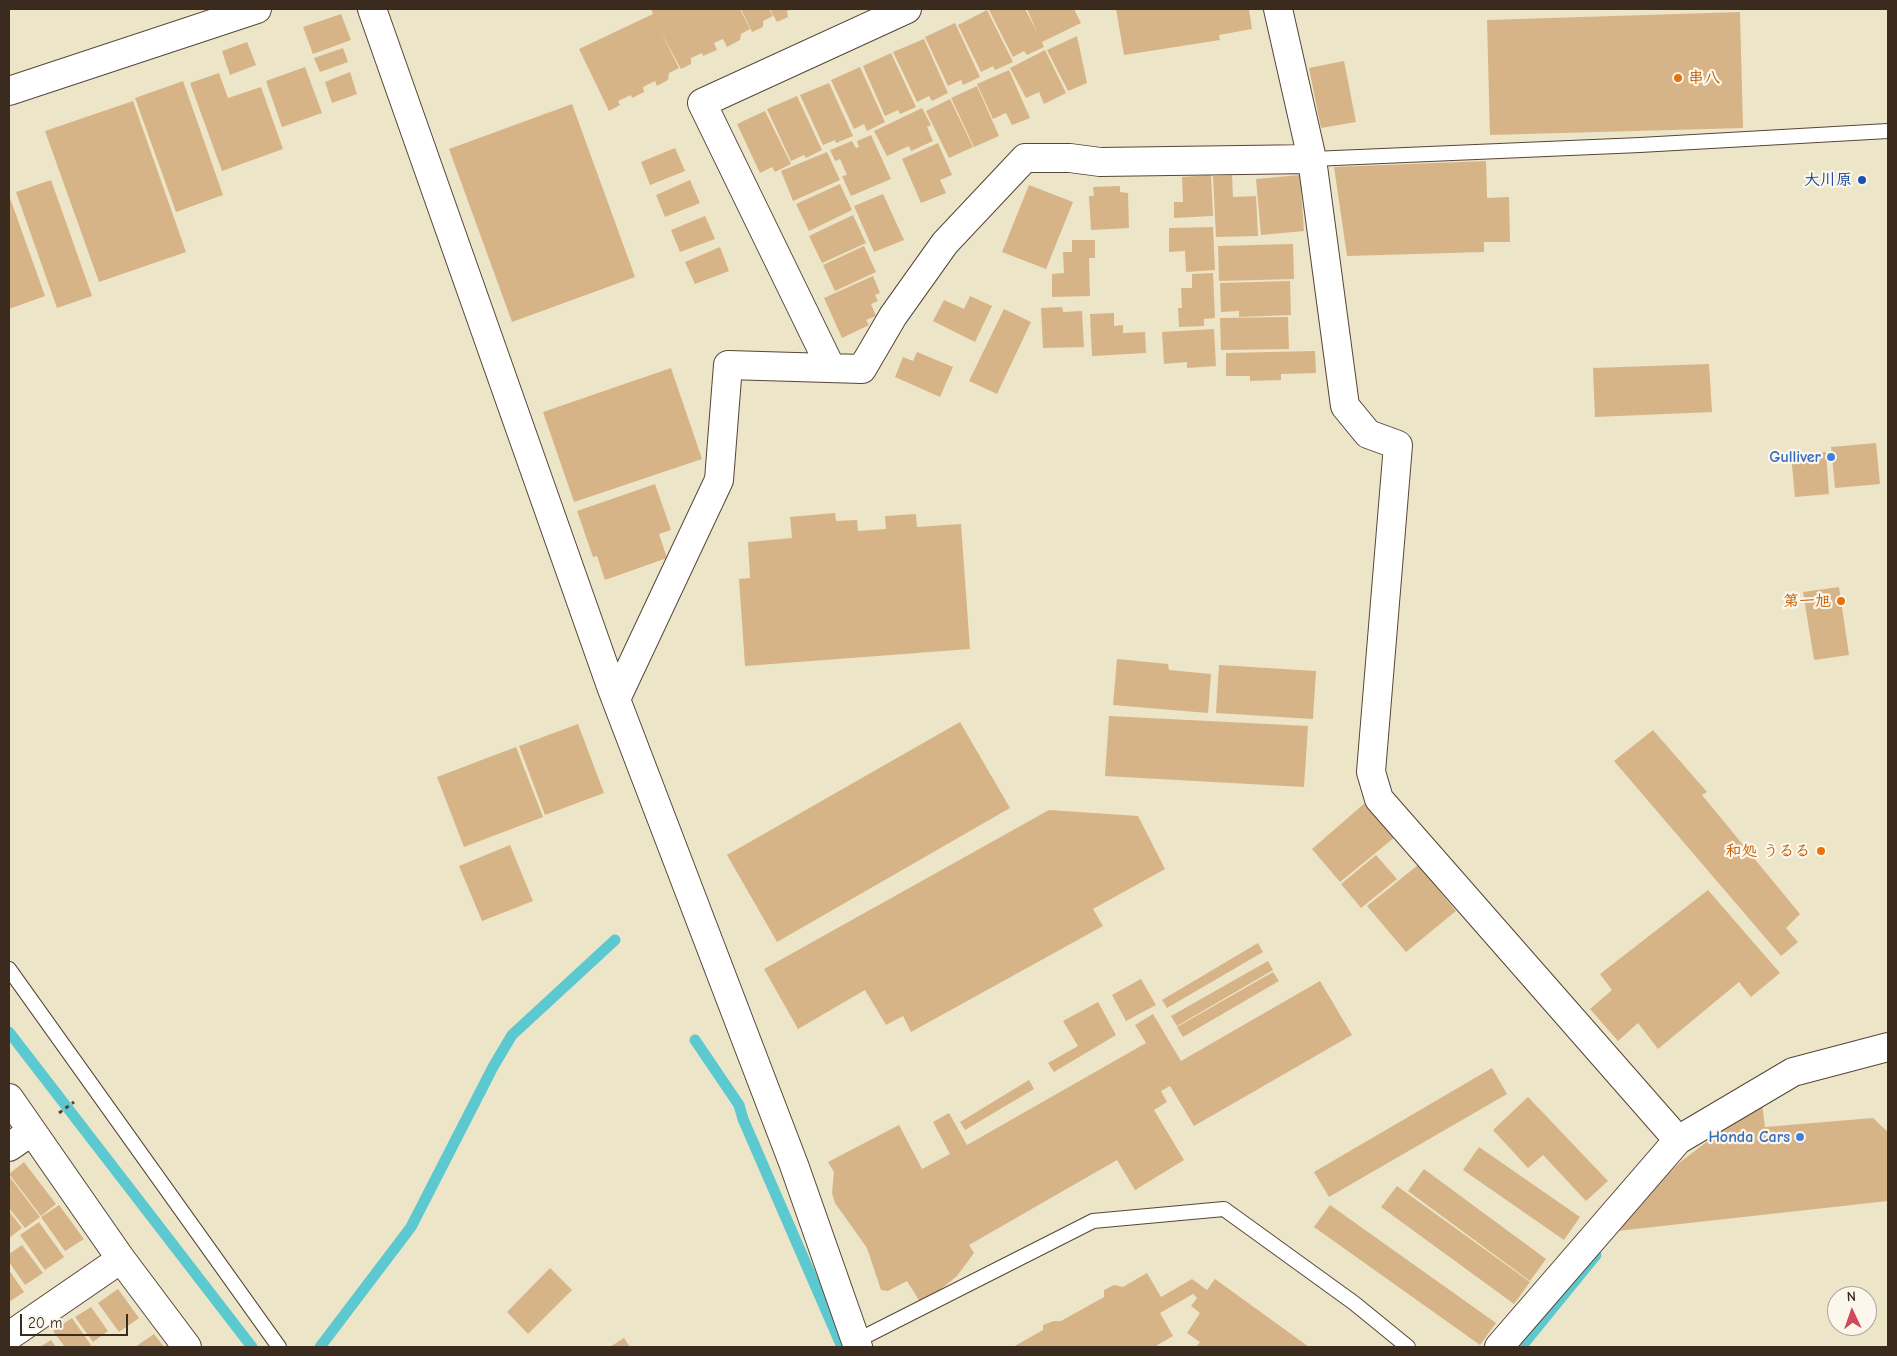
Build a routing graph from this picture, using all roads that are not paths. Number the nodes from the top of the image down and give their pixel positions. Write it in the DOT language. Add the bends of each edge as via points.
graph roads {
  1 [pos="257,9"];
  2 [pos="372,9"];
  3 [pos="907,9"];
  4 [pos="1278,9"];
  5 [pos="9,91"];
  6 [pos="1888,131"];
  7 [pos="1312,158"];
  8 [pos="831,368"];
  9 [pos="616,699"];
  10 [pos="9,969"];
  11 [pos="1888,1047"];
  12 [pos="9,1098"];
  13 [pos="31,1132"];
  14 [pos="1678,1140"];
  15 [pos="9,1147"];
  16 [pos="121,1258"];
  17 [pos="9,1336"];
  18 [pos="857,1344"];
  19 [pos="186,1347"];
  20 [pos="279,1347"];
  21 [pos="1408,1347"];
  22 [pos="1499,1347"];
  1 -- 5 [label="street"];
  2 -- 9 [label="street"];
  3 -- 8 [label="street" via="702,104"];
  4 -- 7 [label="street"];
  6 -- 7 [label="lane"];
  7 -- 8 [label="street" via="1100,162 1025,158 944,243 893,316 862,369"];
  7 -- 14 [label="street" via="1345,406 1368,434 1398,446 1371,772 1379,799"];
  8 -- 9 [label="street" via="728,365 719,480"];
  9 -- 18 [label="street" via="794,1165"];
  10 -- 20 [label="lane"];
  11 -- 14 [label="street" via="1793,1072"];
  12 -- 13 [label="street"];
  13 -- 15 [label="street"];
  13 -- 16 [label="street"];
  14 -- 22 [label="street"];
  16 -- 17 [label="street"];
  16 -- 19 [label="street"];
  18 -- 21 [label="lane" via="1092,1221 1224,1208 1354,1303"];
}
